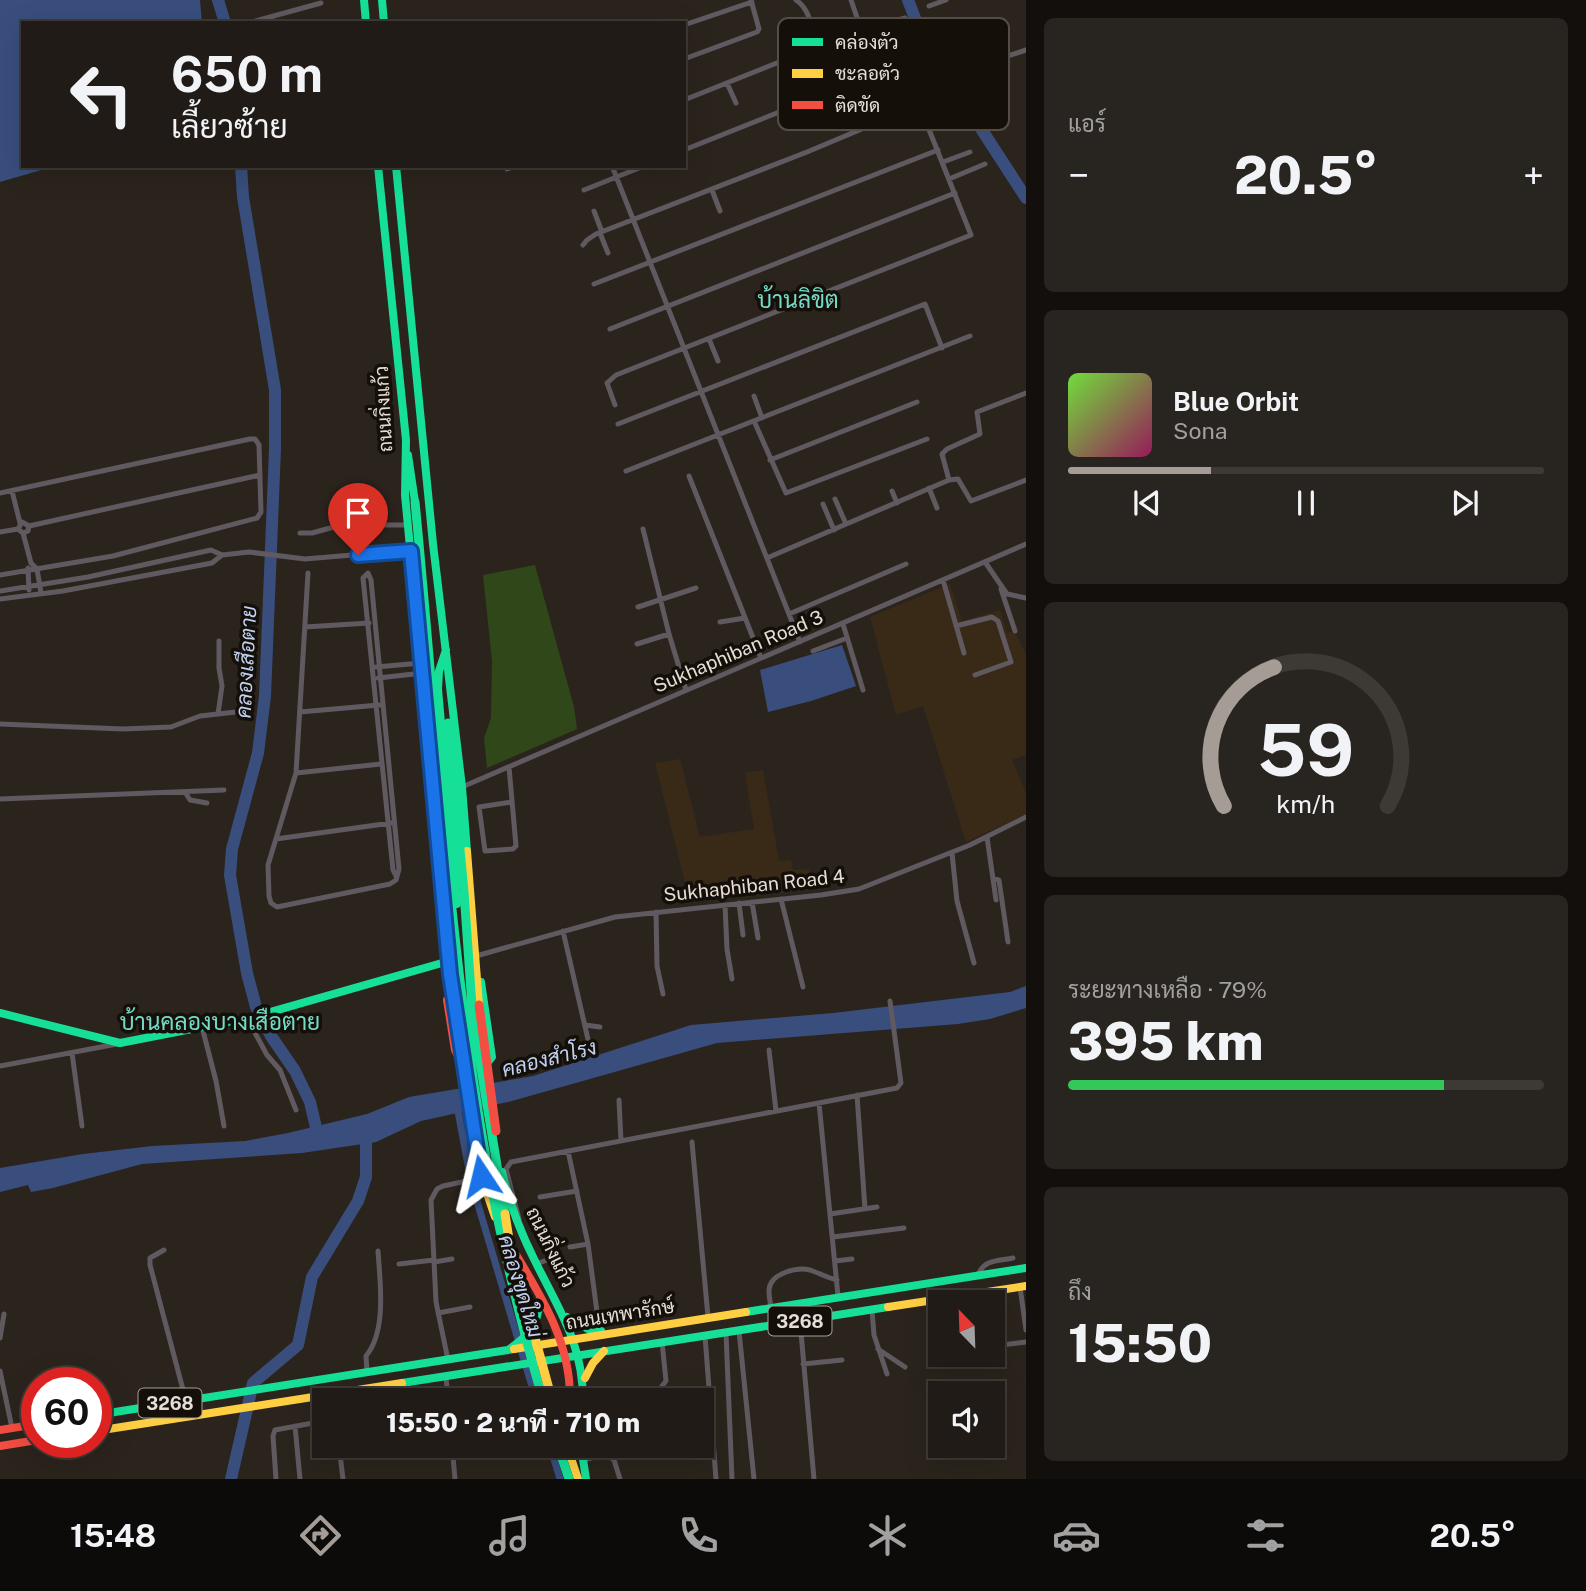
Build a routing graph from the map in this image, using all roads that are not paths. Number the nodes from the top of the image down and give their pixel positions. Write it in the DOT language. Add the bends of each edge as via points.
graph roads {
  1 [pos="298,0"];
  2 [pos="364,0"];
  3 [pos="382,0"];
  4 [pos="796,0"];
  5 [pos="851,0"];
  6 [pos="946,0"];
  7 [pos="752,1"];
  8 [pos="321,3"];
  9 [pos="929,6"];
  10 [pos="301,9"];
  11 [pos="808,18"];
  12 [pos="857,18"];
  13 [pos="255,21"];
  14 [pos="366,21"];
  15 [pos="384,21"];
  16 [pos="686,24"];
  17 [pos="1026,50"];
  18 [pos="1009,56"];
  19 [pos="686,58"];
  20 [pos="778,62"];
  21 [pos="727,83"];
  22 [pos="686,99"];
  23 [pos="736,103"];
  24 [pos="778,112"];
  25 [pos="858,130"];
  26 [pos="930,130"];
  27 [pos="686,149"];
  28 [pos="938,150"];
  29 [pos="970,152"];
  30 [pos="943,162"];
  31 [pos="985,164"];
  32 [pos="378,168"];
  33 [pos="396,168"];
  34 [pos="511,168"];
  35 [pos="613,168"];
  36 [pos="639,168"];
  37 [pos="507,170"];
  38 [pos="616,177"];
  39 [pos="949,179"];
  40 [pos="584,190"];
  41 [pos="712,190"];
  42 [pos="955,193"];
  43 [pos="594,211"];
  44 [pos="720,211"];
  45 [pos="633,220"];
  46 [pos="601,232"];
  47 [pos="583,245"];
  48 [pos="608,253"];
  49 [pos="650,263"];
  50 [pos="594,284"];
  51 [pos="667,306"];
  52 [pos="610,329"];
  53 [pos="970,336"];
  54 [pos="709,339"];
  55 [pos="942,348"];
  56 [pos="684,349"];
  57 [pos="718,361"];
  58 [pos="701,391"];
  59 [pos="1026,393"];
  60 [pos="754,396"];
  61 [pos="916,402"];
  62 [pos="615,405"];
  63 [pos="762,418"];
  64 [pos="754,421"];
  65 [pos="618,424"];
  66 [pos="718,435"];
  67 [pos="927,439"];
  68 [pos="406,447"];
  69 [pos="770,460"];
  70 [pos="626,471"];
  71 [pos="260,475"];
  72 [pos="688,476"];
  73 [pos="950,480"];
  74 [pos="1026,480"];
  75 [pos="929,488"];
  76 [pos="12,491"];
  77 [pos="892,491"];
  78 [pos="0,493"];
  79 [pos="835,499"];
  80 [pos="897,503"];
  81 [pos="823,504"];
  82 [pos="937,508"];
  83 [pos="846,524"];
  84 [pos="408,525"];
  85 [pos="19,526"];
  86 [pos="29,526"];
  87 [pos="643,529"];
  88 [pos="834,530"];
  89 [pos="0,532"];
  90 [pos="23,533"];
  91 [pos="300,533"];
  92 [pos="1026,544"];
  93 [pos="411,551"];
  94 [pos="222,555"];
  95 [pos="169,558"];
  96 [pos="767,558"];
  97 [pos="985,562"];
  98 [pos="31,563"];
  99 [pos="906,564"];
  100 [pos="37,569"];
  101 [pos="27,570"];
  102 [pos="170,570"];
  103 [pos="307,573"];
  104 [pos="0,575"];
  105 [pos="943,580"];
  106 [pos="40,584"];
  107 [pos="29,586"];
  108 [pos="1000,586"];
  109 [pos="696,588"];
  110 [pos="0,590"];
  111 [pos="41,593"];
  112 [pos="30,595"];
  113 [pos="1026,598"];
  114 [pos="0,599"];
  115 [pos="661,599"];
  116 [pos="638,607"];
  117 [pos="789,614"];
  118 [pos="745,618"];
  119 [pos="720,622"];
  120 [pos="372,623"];
  121 [pos="843,624"];
  122 [pos="956,626"];
  123 [pos="305,627"];
  124 [pos="1015,631"];
  125 [pos="669,634"];
  126 [pos="847,638"];
  127 [pos="219,640"];
  128 [pos="800,642"];
  129 [pos="637,644"];
  130 [pos="446,649"];
  131 [pos="813,650"];
  132 [pos="964,653"];
  133 [pos="761,658"];
  134 [pos="442,664"];
  135 [pos="393,666"];
  136 [pos="376,667"];
  137 [pos="423,668"];
  138 [pos="394,676"];
  139 [pos="975,676"];
  140 [pos="377,678"];
  141 [pos="686,690"];
  142 [pos="863,690"];
  143 [pos="379,705"];
  144 [pos="249,706"];
  145 [pos="300,712"];
  146 [pos="218,714"];
  147 [pos="0,723"];
  148 [pos="385,764"];
  149 [pos="509,767"];
  150 [pos="296,773"];
  151 [pos="462,787"];
  152 [pos="224,790"];
  153 [pos="185,792"];
  154 [pos="0,799"];
  155 [pos="512,802"];
  156 [pos="207,803"];
  157 [pos="1026,817"];
  158 [pos="391,823"];
  159 [pos="987,837"];
  160 [pos="276,839"];
  161 [pos="952,853"];
  162 [pos="993,878"];
  163 [pos="781,899"];
  164 [pos="996,900"];
  165 [pos="752,902"];
  166 [pos="739,903"];
  167 [pos="725,905"];
  168 [pos="656,912"];
  169 [pos="564,931"];
  170 [pos="743,935"];
  171 [pos="758,938"];
  172 [pos="1008,942"];
  173 [pos="476,956"];
  174 [pos="462,957"];
  175 [pos="449,962"];
  176 [pos="974,963"];
  177 [pos="476,967"];
  178 [pos="450,974"];
  179 [pos="732,979"];
  180 [pos="803,987"];
  181 [pos="478,993"];
  182 [pos="663,994"];
  183 [pos="890,1001"];
  184 [pos="0,1013"];
  185 [pos="250,1018"];
  186 [pos="585,1025"];
  187 [pos="202,1027"];
  188 [pos="600,1027"];
  189 [pos="120,1043"];
  190 [pos="590,1048"];
  191 [pos="769,1050"];
  192 [pos="72,1053"];
  193 [pos="1,1064"];
  194 [pos="857,1095"];
  195 [pos="619,1100"];
  196 [pos="820,1102"];
  197 [pos="296,1110"];
  198 [pos="776,1111"];
  199 [pos="82,1126"];
  200 [pos="224,1126"];
  201 [pos="621,1141"];
  202 [pos="692,1142"];
  203 [pos="568,1151"];
  204 [pos="478,1178"];
  205 [pos="577,1191"];
  206 [pos="540,1197"];
  207 [pos="877,1208"];
  208 [pos="865,1209"];
  209 [pos="830,1214"];
  210 [pos="518,1225"];
  211 [pos="904,1228"];
  212 [pos="833,1237"];
  213 [pos="588,1244"];
  214 [pos="570,1247"];
  215 [pos="164,1250"];
  216 [pos="378,1251"];
  217 [pos="558,1256"];
  218 [pos="1013,1258"];
  219 [pos="452,1259"];
  220 [pos="852,1259"];
  221 [pos="434,1261"];
  222 [pos="835,1261"];
  223 [pos="399,1264"];
  224 [pos="536,1264"];
  225 [pos="1026,1268"];
  226 [pos="978,1275"];
  227 [pos="837,1280"];
  228 [pos="1023,1287"];
  229 [pos="1005,1291"];
  230 [pos="537,1292"];
  231 [pos="838,1296"];
  232 [pos="928,1303"];
  233 [pos="470,1307"];
  234 [pos="771,1307"];
  235 [pos="872,1310"];
  236 [pos="438,1313"];
  237 [pos="4,1314"];
  238 [pos="567,1317"];
  239 [pos="708,1317"];
  240 [pos="800,1321"];
  241 [pos="1026,1330"];
  242 [pos="594,1331"];
  243 [pos="739,1331"];
  244 [pos="617,1333"];
  245 [pos="726,1333"];
  246 [pos="705,1336"];
  247 [pos="0,1338"];
  248 [pos="576,1339"];
  249 [pos="557,1342"];
  250 [pos="662,1342"];
  251 [pos="1026,1342"];
  252 [pos="1005,1344"];
  253 [pos="878,1349"];
  254 [pos="505,1351"];
  255 [pos="604,1351"];
  256 [pos="579,1355"];
  257 [pos="568,1357"];
  258 [pos="448,1360"];
  259 [pos="554,1360"];
  260 [pos="842,1360"];
  261 [pos="803,1364"];
  262 [pos="905,1367"];
  263 [pos="0,1371"];
  264 [pos="367,1372"];
  265 [pos="887,1374"];
  266 [pos="446,1377"];
  267 [pos="570,1377"];
  268 [pos="584,1380"];
  269 [pos="373,1388"];
  270 [pos="447,1388"];
  271 [pos="540,1388"];
  272 [pos="549,1388"];
  273 [pos="570,1388"];
  274 [pos="584,1388"];
  275 [pos="660,1388"];
  276 [pos="312,1400"];
  277 [pos="187,1401"];
  278 [pos="112,1413"];
  279 [pos="312,1423"];
  280 [pos="295,1426"];
  281 [pos="21,1427"];
  282 [pos="12,1428"];
  283 [pos="112,1428"];
  284 [pos="0,1430"];
  285 [pos="21,1443"];
  286 [pos="0,1446"];
  287 [pos="340,1458"];
  288 [pos="453,1458"];
  289 [pos="564,1458"];
  290 [pos="568,1458"];
  291 [pos="583,1460"];
  292 [pos="276,1479"];
  293 [pos="300,1479"];
  294 [pos="343,1479"];
  295 [pos="455,1479"];
  296 [pos="568,1479"];
  297 [pos="578,1479"];
  298 [pos="586,1479"];
  299 [pos="620,1479"];
  300 [pos="716,1479"];
  301 [pos="732,1479"];
  302 [pos="754,1479"];
  303 [pos="814,1479"];
  1 -- 10 [label="street"];
  2 -- 14 [label="main road"];
  3 -- 15 [label="main road"];
  4 -- 11 [label="street"];
  5 -- 12 [label="street"];
  6 -- 9 [label="street"];
  7 -- 16 [label="street"];
  7 -- 19 [label="street" via="757,32"];
  8 -- 10 [label="street"];
  10 -- 13 [label="street"];
  17 -- 18 [label="street"];
  20 -- 21 [label="street"];
  21 -- 22 [label="street"];
  21 -- 23 [label="street"];
  24 -- 27 [label="street"];
  25 -- 41 [label="street"];
  26 -- 28 [label="street"];
  28 -- 30 [label="street"];
  28 -- 49 [label="street"];
  29 -- 30 [label="street"];
  30 -- 39 [label="street"];
  31 -- 39 [label="street"];
  32 -- 68 [label="main road, ถนนกิ่งแก้ว"];
  33 -- 130 [label="main road, ถนนกิ่งแก้ว"];
  34 -- 37 [label="street"];
  35 -- 38 [label="street"];
  36 -- 38 [label="street"];
  38 -- 40 [label="street"];
  38 -- 45 [label="street"];
  39 -- 42 [label="street"];
  41 -- 44 [label="street"];
  41 -- 45 [label="street"];
  42 -- 51 [label="street"];
  42 -- 54 [label="street" via="970,236"];
  43 -- 46 [label="street"];
  45 -- 46 [label="street"];
  45 -- 49 [label="street"];
  46 -- 47 [label="street"];
  46 -- 48 [label="street"];
  49 -- 50 [label="street"];
  49 -- 51 [label="street"];
  51 -- 52 [label="street"];
  51 -- 56 [label="street"];
  53 -- 55 [label="street"];
  54 -- 56 [label="street"];
  54 -- 57 [label="street"];
  55 -- 58 [label="street" via="925,304"];
  55 -- 63 [label="street"];
  56 -- 58 [label="street"];
  56 -- 62 [label="street" via="610,378 607,383"];
  58 -- 65 [label="street"];
  58 -- 66 [label="street"];
  59 -- 73 [label="street" via="977,412 980,434 942,454"];
  60 -- 63 [label="street"];
  61 -- 69 [label="street"];
  63 -- 64 [label="street"];
  64 -- 66 [label="street"];
  64 -- 69 [label="street"];
  66 -- 70 [label="street"];
  66 -- 96 [label="street"];
  67 -- 69 [label="street" via="789,493"];
  68 -- 84 [label="main road, ถนนกิ่งแก้ว"];
  68 -- 271 [label="main road, bridge" via="471,1063 505,1259"];
  71 -- 76 [label="street" via="259,445 250,439"];
  71 -- 86 [label="street"];
  71 -- 100 [label="street" via="261,512 257,519 113,556"];
  72 -- 118 [label="street"];
  73 -- 74 [label="street" via="958,479 971,501"];
  73 -- 75 [label="street"];
  75 -- 80 [label="street"];
  75 -- 82 [label="street"];
  76 -- 78 [label="street"];
  76 -- 85 [label="street"];
  77 -- 80 [label="street"];
  79 -- 83 [label="street"];
  80 -- 83 [label="street"];
  81 -- 88 [label="street"];
  83 -- 88 [label="street"];
  84 -- 91 [label="street" via="341,524"];
  84 -- 93 [label="main road, ถนนกิ่งแก้ว"];
  85 -- 86 [label="street" via="25,522"];
  85 -- 89 [label="street"];
  85 -- 90 [label="street"];
  86 -- 90 [label="street"];
  87 -- 115 [label="street"];
  88 -- 96 [label="street"];
  90 -- 98 [label="street"];
  92 -- 97 [label="street, Sukhaphiban Road 3"];
  93 -- 94 [label="street" via="304,559 248,552"];
  93 -- 137 [label="main road, ถนนกิ่งแก้ว"];
  94 -- 95 [label="street" via="211,550"];
  94 -- 102 [label="street" via="212,563"];
  95 -- 102 [label="street"];
  95 -- 106 [label="street"];
  96 -- 117 [label="street"];
  97 -- 105 [label="street, Sukhaphiban Road 3"];
  97 -- 108 [label="street"];
  98 -- 100 [label="street"];
  98 -- 101 [label="street"];
  99 -- 117 [label="street"];
  100 -- 101 [label="street"];
  100 -- 106 [label="street"];
  101 -- 104 [label="street"];
  101 -- 107 [label="street"];
  102 -- 111 [label="street"];
  103 -- 123 [label="street"];
  105 -- 121 [label="street, Sukhaphiban Road 3"];
  105 -- 122 [label="street"];
  106 -- 107 [label="street"];
  106 -- 111 [label="street"];
  107 -- 110 [label="street"];
  107 -- 112 [label="street"];
  108 -- 113 [label="street" via="1007,594"];
  108 -- 124 [label="street"];
  109 -- 115 [label="street"];
  111 -- 112 [label="street"];
  112 -- 114 [label="street"];
  115 -- 116 [label="street"];
  115 -- 125 [label="street"];
  117 -- 128 [label="street"];
  118 -- 119 [label="street"];
  118 -- 133 [label="street"];
  120 -- 120 [label="street" via="363,578 368,573"];
  120 -- 123 [label="street"];
  120 -- 136 [label="street"];
  121 -- 126 [label="street"];
  121 -- 128 [label="street, Sukhaphiban Road 3"];
  122 -- 132 [label="street"];
  122 -- 139 [label="street" via="992,617 998,621 1011,662"];
  123 -- 145 [label="street"];
  125 -- 129 [label="street"];
  125 -- 141 [label="street"];
  126 -- 131 [label="street"];
  126 -- 142 [label="street"];
  127 -- 146 [label="street" via="222,687"];
  128 -- 133 [label="street, Sukhaphiban Road 3"];
  130 -- 134 [label="main road"];
  130 -- 151 [label="main road, ถนนกิ่งแก้ว"];
  133 -- 141 [label="street, Sukhaphiban Road 3"];
  134 -- 174 [label="main road" via="438,690"];
  134 -- 272 [label="main road, bridge" via="478,1057 510,1246"];
  135 -- 136 [label="street"];
  135 -- 137 [label="street"];
  135 -- 138 [label="street"];
  136 -- 140 [label="street"];
  137 -- 138 [label="street"];
  137 -- 175 [label="main road, ถนนกิ่งแก้ว"];
  138 -- 140 [label="street"];
  140 -- 143 [label="street"];
  141 -- 149 [label="street, Sukhaphiban Road 3"];
  143 -- 145 [label="street"];
  143 -- 148 [label="street"];
  144 -- 146 [label="street"];
  145 -- 150 [label="street"];
  146 -- 147 [label="street" via="171,727 123,729"];
  148 -- 150 [label="street"];
  148 -- 158 [label="street"];
  149 -- 151 [label="street, Sukhaphiban Road 3"];
  149 -- 155 [label="street"];
  150 -- 160 [label="street"];
  151 -- 173 [label="main road, ถนนกิ่งแก้ว"];
  152 -- 153 [label="street"];
  153 -- 154 [label="street"];
  153 -- 156 [label="street" via="190,800"];
  155 -- 155 [label="street" via="516,846 485,851 479,807"];
  157 -- 159 [label="street, Sukhaphiban Road 4"];
  158 -- 160 [label="street"];
  158 -- 160 [label="street" via="396,880 277,907 269,896 268,881"];
  159 -- 161 [label="street, Sukhaphiban Road 4"];
  159 -- 162 [label="street"];
  161 -- 163 [label="street, Sukhaphiban Road 4" via="869,886"];
  161 -- 176 [label="street" via="957,901"];
  162 -- 164 [label="street"];
  162 -- 172 [label="street" via="999,880"];
  163 -- 165 [label="street, Sukhaphiban Road 4"];
  163 -- 180 [label="street"];
  165 -- 166 [label="street, Sukhaphiban Road 4"];
  165 -- 171 [label="street"];
  166 -- 167 [label="street, Sukhaphiban Road 4"];
  166 -- 170 [label="street"];
  167 -- 168 [label="street, Sukhaphiban Road 4"];
  167 -- 179 [label="street"];
  168 -- 169 [label="street, Sukhaphiban Road 4"];
  168 -- 182 [label="street" via="657,966"];
  169 -- 173 [label="street, Sukhaphiban Road 4"];
  169 -- 186 [label="street"];
  173 -- 177 [label="main road, ถนนกิ่งแก้ว"];
  174 -- 175 [label="main road"];
  174 -- 181 [label="main road"];
  175 -- 178 [label="main road, ถนนกิ่งแก้ว"];
  175 -- 185 [label="main road"];
  177 -- 178 [label="main road" via="491,1048 488,1065 466,1068 457,1056 446,994"];
  177 -- 181 [label="main road, ถนนกิ่งแก้ว"];
  178 -- 204 [label="main road, ถนนกิ่งแก้ว, bridge"];
  181 -- 210 [label="main road, ถนนกิ่งแก้ว, bridge" via="502,1172"];
  183 -- 194 [label="street" via="900,1086"];
  184 -- 189 [label="main road"];
  185 -- 187 [label="main road"];
  185 -- 197 [label="street" via="267,1055 280,1070"];
  186 -- 188 [label="street"];
  186 -- 190 [label="street"];
  187 -- 189 [label="main road"];
  187 -- 200 [label="street"];
  189 -- 192 [label="street"];
  191 -- 198 [label="street"];
  192 -- 193 [label="street"];
  192 -- 199 [label="street"];
  194 -- 196 [label="street"];
  194 -- 208 [label="street"];
  195 -- 201 [label="street"];
  196 -- 198 [label="street"];
  196 -- 209 [label="street"];
  198 -- 201 [label="street"];
  201 -- 203 [label="street"];
  202 -- 239 [label="street"];
  203 -- 205 [label="street"];
  203 -- 210 [label="street" via="508,1164"];
  204 -- 221 [label="street" via="443,1186 431,1200"];
  204 -- 230 [label="main road, ถนนกิ่งแก้ว"];
  205 -- 206 [label="street"];
  205 -- 213 [label="street"];
  207 -- 208 [label="street"];
  208 -- 209 [label="street"];
  209 -- 212 [label="street"];
  210 -- 224 [label="main road, ถนนกิ่งแก้ว"];
  211 -- 212 [label="street"];
  212 -- 222 [label="street"];
  213 -- 214 [label="street"];
  213 -- 242 [label="street" via="597,1312"];
  215 -- 277 [label="street" via="150,1258 150,1265"];
  216 -- 264 [label="street" via="380,1325 366,1356"];
  217 -- 224 [label="street"];
  218 -- 226 [label="street" via="986,1262"];
  219 -- 221 [label="street"];
  220 -- 222 [label="street"];
  221 -- 223 [label="street"];
  221 -- 236 [label="street"];
  222 -- 227 [label="street"];
  224 -- 238 [label="main road, ถนนกิ่งแก้ว"];
  225 -- 226 [label="main road, ถนนเทพารักษ์ / 3268"];
  226 -- 231 [label="main road, ถนนเทพารักษ์ / 3268"];
  227 -- 231 [label="street"];
  227 -- 234 [label="street" via="802,1269 788,1272 769,1288"];
  228 -- 229 [label="main road, ถนนเทพารักษ์ / 3268"];
  228 -- 241 [label="street"];
  230 -- 249 [label="main road, ถนนกิ่งแก้ว"];
  230 -- 254 [label="main road" via="539,1315 534,1329"];
  231 -- 234 [label="main road, ถนนเทพารักษ์ / 3268"];
  232 -- 235 [label="main road, ถนนเทพารักษ์ / 3268"];
  233 -- 236 [label="street"];
  234 -- 239 [label="main road, ถนนเทพารักษ์ / 3268"];
  235 -- 240 [label="main road, ถนนเทพารักษ์ / 3268"];
  235 -- 253 [label="street"];
  236 -- 258 [label="street"];
  237 -- 247 [label="street"];
  238 -- 242 [label="main road"];
  238 -- 248 [label="main road, ถนนกิ่งแก้ว"];
  239 -- 244 [label="main road, ถนนเทพารักษ์ / 3268"];
  240 -- 243 [label="main road, ถนนเทพารักษ์ / 3268"];
  240 -- 261 [label="street"];
  242 -- 244 [label="main road"];
  243 -- 245 [label="main road, ถนนเทพารักษ์ / 3268"];
  243 -- 302 [label="street"];
  244 -- 248 [label="main road, ถนนเทพารักษ์ / 3268"];
  245 -- 246 [label="main road, ถนนเทพารักษ์ / 3268"];
  245 -- 301 [label="street"];
  246 -- 250 [label="main road, ถนนเทพารักษ์ / 3268"];
  246 -- 300 [label="street"];
  248 -- 249 [label="main road, ถนนเทพารักษ์ / 3268"];
  248 -- 256 [label="main road, ถนนกิ่งแก้ว"];
  249 -- 254 [label="main road, ถนนเทพารักษ์ / 3268, bridge"];
  249 -- 257 [label="main road, ถนนกิ่งแก้ว"];
  250 -- 255 [label="main road, ถนนเทพารักษ์ / 3268"];
  250 -- 275 [label="street" via="666,1381"];
  251 -- 252 [label="street"];
  253 -- 262 [label="street"];
  253 -- 265 [label="street"];
  254 -- 258 [label="main road, ถนนเทพารักษ์ / 3268"];
  255 -- 256 [label="main road, ถนนเทพารักษ์ / 3268"];
  255 -- 268 [label="main road"];
  256 -- 257 [label="main road, ถนนเทพารักษ์ / 3268"];
  256 -- 268 [label="main road, ถนนกิ่งแก้ว"];
  257 -- 259 [label="main road, ถนนเทพารักษ์ / 3268"];
  257 -- 267 [label="main road, ถนนกิ่งแก้ว"];
  258 -- 264 [label="main road, ถนนเทพารักษ์ / 3268"];
  259 -- 266 [label="main road, ถนนเทพารักษ์ / 3268, bridge"];
  259 -- 267 [label="main road"];
  260 -- 261 [label="street"];
  261 -- 303 [label="street"];
  263 -- 282 [label="street"];
  264 -- 277 [label="main road, ถนนเทพารักษ์ / 3268"];
  266 -- 269 [label="main road, ถนนเทพารักษ์ / 3268"];
  266 -- 270 [label="street"];
  267 -- 273 [label="main road, ถนนกิ่งแก้ว"];
  268 -- 274 [label="main road, ถนนกิ่งแก้ว"];
  276 -- 283 [label="main road, ถนนเทพารักษ์ / 3268"];
  277 -- 278 [label="main road, ถนนเทพารักษ์ / 3268"];
  279 -- 280 [label="street"];
  280 -- 292 [label="street" via="275,1430"];
  280 -- 293 [label="street"];
  281 -- 282 [label="main road"];
  282 -- 284 [label="main road"];
  285 -- 286 [label="main road"];
  287 -- 294 [label="street"];
  288 -- 295 [label="street"];
  289 -- 296 [label="main road, bridge"];
  290 -- 297 [label="main road"];
  291 -- 298 [label="main road"];
  291 -- 299 [label="street" via="607,1454"];
}
